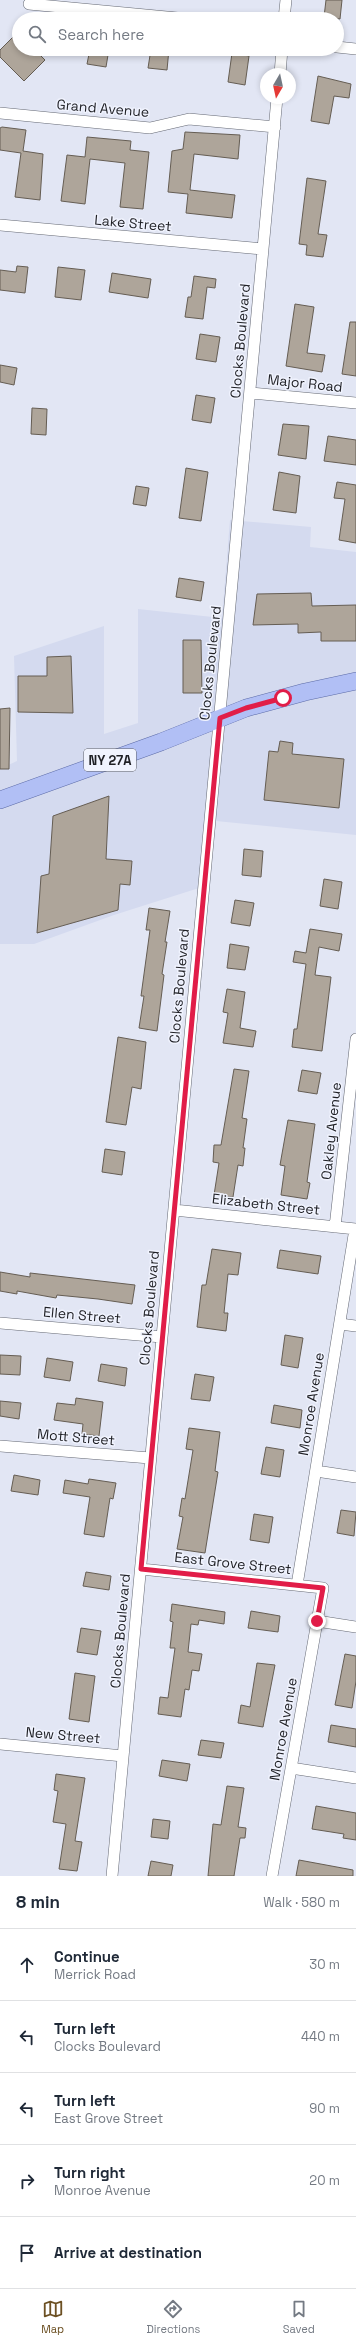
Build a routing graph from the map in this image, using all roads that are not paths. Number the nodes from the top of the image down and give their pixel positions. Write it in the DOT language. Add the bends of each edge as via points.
graph roads {
  1 [pos="286,0"];
  2 [pos="29,4"];
  3 [pos="114,12"];
  4 [pos="285,12"];
  5 [pos="344,48"];
  6 [pos="356,49"];
  7 [pos="281,56"];
  8 [pos="280,68"];
  9 [pos="277,104"];
  10 [pos="0,113"];
  11 [pos="275,127"];
  12 [pos="0,225"];
  13 [pos="263,250"];
  14 [pos="251,393"];
  15 [pos="356,403"];
  16 [pos="356,681"];
  17 [pos="220,718"];
  18 [pos="0,800"];
  19 [pos="356,1039"];
  20 [pos="174,1210"];
  21 [pos="335,1227"];
  22 [pos="356,1229"];
  23 [pos="0,1323"];
  24 [pos="340,1324"];
  25 [pos="356,1326"];
  26 [pos="162,1337"];
  27 [pos="0,1446"];
  28 [pos="150,1458"];
  29 [pos="316,1471"];
  30 [pos="356,1477"];
  31 [pos="141,1569"];
  32 [pos="297,1585"];
  33 [pos="323,1588"];
  34 [pos="317,1621"];
  35 [pos="356,1627"];
  36 [pos="0,1744"];
  37 [pos="123,1756"];
  38 [pos="291,1768"];
  39 [pos="356,1778"];
  40 [pos="112,1876"];
  41 [pos="272,1876"];
  1 -- 4 [label="street"];
  2 -- 3 [label="street"];
  5 -- 6 [label="street"];
  7 -- 8 [label="street"];
  9 -- 11 [label="street, Clocks Boulevard"];
  10 -- 11 [label="street, Grand Avenue" via="150,128 189,120"];
  11 -- 13 [label="street, Clocks Boulevard"];
  12 -- 13 [label="street, Lake Street"];
  13 -- 14 [label="street, Clocks Boulevard"];
  14 -- 15 [label="street, Major Road"];
  14 -- 17 [label="street, Clocks Boulevard"];
  16 -- 17 [label="main road, NY 27A" via="246,708"];
  17 -- 18 [label="main road, NY 27A" via="154,745"];
  17 -- 20 [label="street, Clocks Boulevard"];
  19 -- 21 [label="street, Oakley Avenue"];
  20 -- 21 [label="street, Elizabeth Street"];
  20 -- 26 [label="street, Clocks Boulevard"];
  21 -- 22 [label="street, Elizabeth Street"];
  22 -- 24 [label="street, Monroe Avenue"];
  23 -- 26 [label="street, Ellen Street"];
  24 -- 25 [label="street"];
  24 -- 29 [label="street, Monroe Avenue"];
  26 -- 28 [label="street, Clocks Boulevard"];
  27 -- 28 [label="street, Mott Street"];
  28 -- 31 [label="street, Clocks Boulevard"];
  29 -- 30 [label="street"];
  29 -- 32 [label="street, Monroe Avenue"];
  31 -- 32 [label="street, East Grove Street"];
  31 -- 37 [label="street, Clocks Boulevard"];
  32 -- 33 [label="street, East Grove Street"];
  33 -- 34 [label="street, Monroe Avenue"];
  34 -- 35 [label="street"];
  34 -- 38 [label="street, Monroe Avenue"];
  36 -- 37 [label="street, New Street"];
  37 -- 40 [label="street, Clocks Boulevard"];
  38 -- 39 [label="street"];
  38 -- 41 [label="street, Monroe Avenue"];
}
